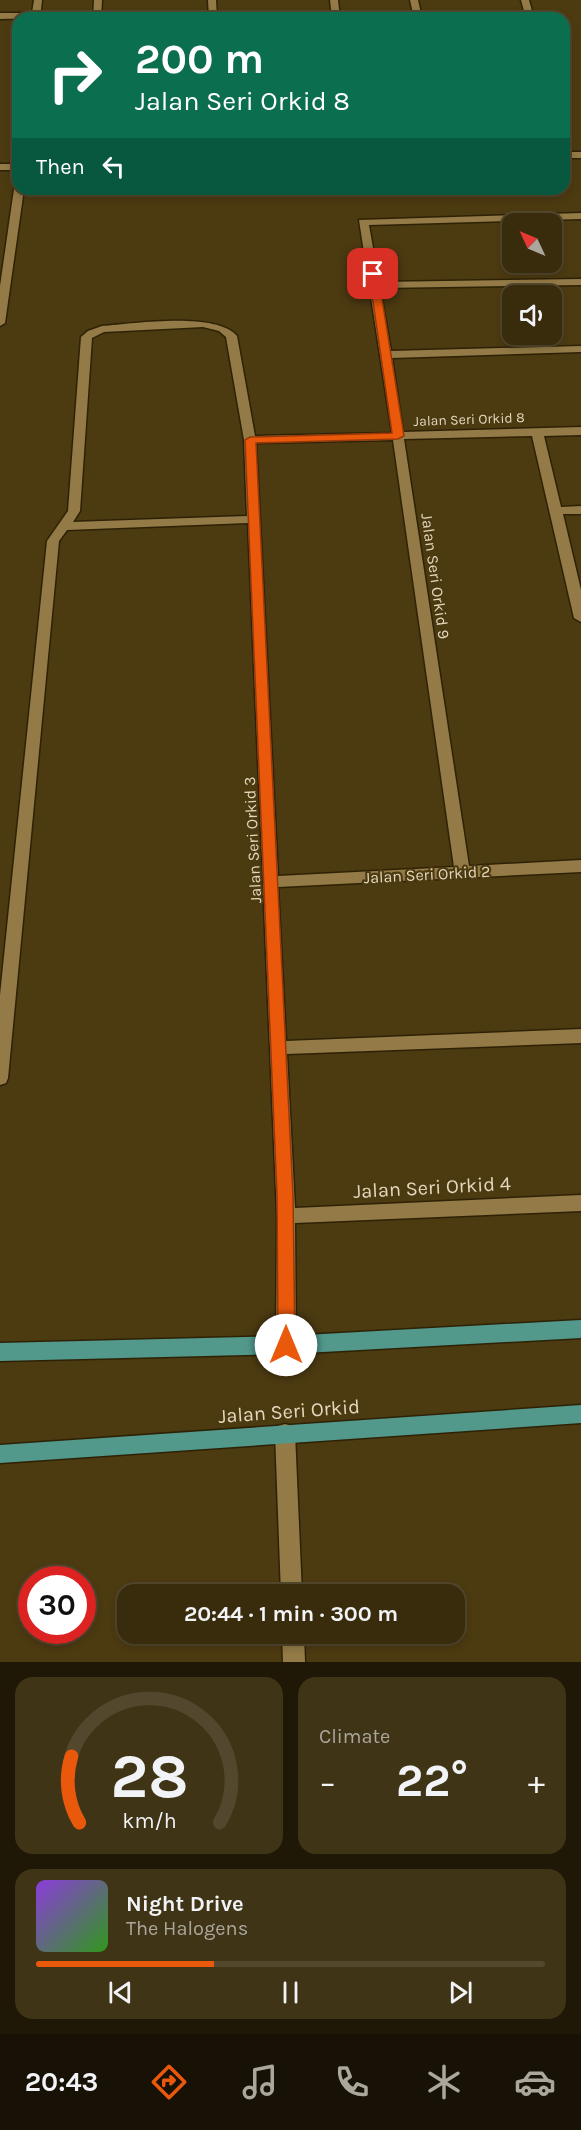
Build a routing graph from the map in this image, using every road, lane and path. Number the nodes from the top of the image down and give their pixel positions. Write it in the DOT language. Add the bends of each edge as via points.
graph roads {
  1 [pos="18,195"];
  2 [pos="581,216"];
  3 [pos="581,282"];
  4 [pos="375,285"];
  5 [pos="0,323"];
  6 [pos="581,349"];
  7 [pos="386,354"];
  8 [pos="581,431"];
  9 [pos="537,432"];
  10 [pos="398,436"];
  11 [pos="250,440"];
  12 [pos="581,510"];
  13 [pos="555,511"];
  14 [pos="254,519"];
  15 [pos="63,526"];
  16 [pos="580,614"];
  17 [pos="581,866"];
  18 [pos="462,872"];
  19 [pos="272,882"];
  20 [pos="581,1036"];
  21 [pos="279,1048"];
  22 [pos="0,1078"];
  23 [pos="581,1203"];
  24 [pos="286,1216"];
  25 [pos="581,1329"];
  26 [pos="286,1345"];
  27 [pos="0,1352"];
  28 [pos="581,1414"];
  29 [pos="285,1433"];
  30 [pos="0,1454"];
  31 [pos="292,1584"];
  32 [pos="293,1644"];
  33 [pos="294,1662"];
  1 -- 5 [label="street"];
  2 -- 4 [label="street, Jalan Seri Orkid 9" via="363,222"];
  3 -- 4 [label="street"];
  4 -- 7 [label="street, Jalan Seri Orkid 9"];
  6 -- 7 [label="street"];
  7 -- 10 [label="street, Jalan Seri Orkid 9"];
  8 -- 9 [label="street, Jalan Seri Orkid 8"];
  9 -- 10 [label="street, Jalan Seri Orkid 8"];
  9 -- 13 [label="street"];
  10 -- 11 [label="street, Jalan Seri Orkid 8"];
  10 -- 18 [label="street, Jalan Seri Orkid 9"];
  11 -- 14 [label="street, Jalan Seri Orkid 3"];
  11 -- 15 [label="street, Jalan Seri Orkid 3" via="231,336 223,329 203,324 102,328 87,337 74,511"];
  12 -- 13 [label="street"];
  13 -- 16 [label="street"];
  14 -- 15 [label="street"];
  14 -- 19 [label="street, Jalan Seri Orkid 3"];
  15 -- 22 [label="street" via="52,541"];
  17 -- 18 [label="street, Jalan Seri Orkid 2"];
  18 -- 19 [label="street, Jalan Seri Orkid 2"];
  19 -- 21 [label="street, Jalan Seri Orkid 3"];
  20 -- 21 [label="street"];
  21 -- 24 [label="street, Jalan Seri Orkid 3"];
  23 -- 24 [label="street, Jalan Seri Orkid 4"];
  24 -- 26 [label="street, Jalan Seri Orkid 3"];
  25 -- 26 [label="main road"];
  26 -- 27 [label="main road"];
  28 -- 29 [label="main road, Jalan Seri Orkid"];
  29 -- 30 [label="main road, Jalan Seri Orkid"];
  29 -- 31 [label="street"];
  32 -- 33 [label="street"];
}
